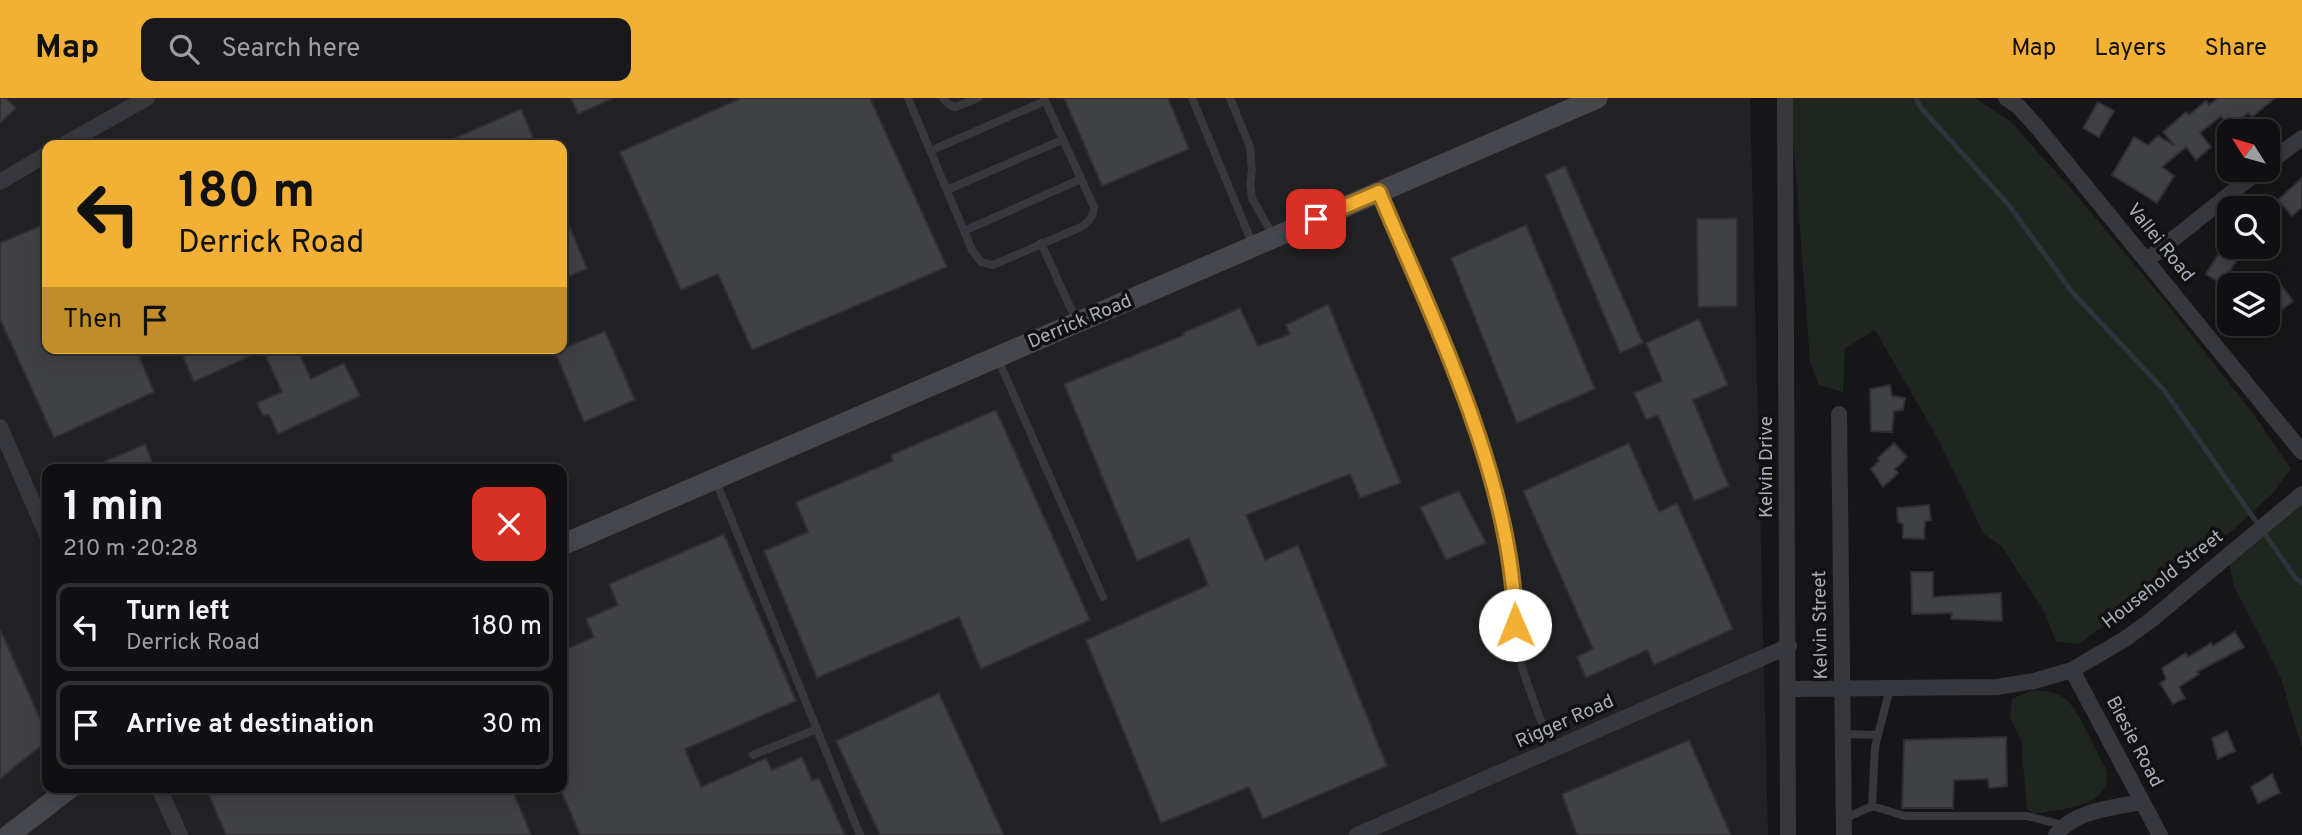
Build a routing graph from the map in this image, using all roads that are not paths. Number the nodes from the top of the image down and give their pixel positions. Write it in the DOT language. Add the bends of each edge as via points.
graph roads {
  1 [pos="147,98"];
  2 [pos="908,98"];
  3 [pos="943,98"];
  4 [pos="978,98"];
  5 [pos="1192,98"];
  6 [pos="1230,98"];
  7 [pos="1785,98"];
  8 [pos="1593,99"];
  9 [pos="1045,100"];
  10 [pos="2016,101"];
  11 [pos="2302,138"];
  12 [pos="72,140"];
  13 [pos="1062,140"];
  14 [pos="930,151"];
  15 [pos="2280,154"];
  16 [pos="42,157"];
  17 [pos="1081,178"];
  18 [pos="0,182"];
  19 [pos="2245,182"];
  20 [pos="947,190"];
  21 [pos="1379,192"];
  22 [pos="964,231"];
  23 [pos="1274,237"];
  24 [pos="1041,243"];
  25 [pos="1254,248"];
  26 [pos="2147,260"];
  27 [pos="1077,323"];
  28 [pos="997,357"];
  29 [pos="1839,414"];
  30 [pos="0,428"];
  31 [pos="2302,452"];
  32 [pos="715,479"];
  33 [pos="2302,494"];
  34 [pos="42,524"];
  35 [pos="567,543"];
  36 [pos="1103,597"];
  37 [pos="1789,646"];
  38 [pos="2072,670"];
  39 [pos="1890,688"];
  40 [pos="1788,689"];
  41 [pos="1843,689"];
  42 [pos="817,729"];
  43 [pos="1843,734"];
  44 [pos="1877,735"];
  45 [pos="1552,751"];
  46 [pos="753,754"];
  47 [pos="64,793"];
  48 [pos="161,793"];
  49 [pos="2142,802"];
  50 [pos="1872,806"];
  51 [pos="1844,827"];
  52 [pos="2059,830"];
  53 [pos="9,835"];
  54 [pos="180,835"];
  55 [pos="860,835"];
  56 [pos="1357,835"];
  57 [pos="1788,835"];
  58 [pos="2160,835"];
  1 -- 12 [label="street"];
  2 -- 14 [label="lane"];
  3 -- 4 [label="lane" via="956,107"];
  5 -- 25 [label="lane"];
  6 -- 23 [label="lane" via="1250,147 1252,198"];
  7 -- 37 [label="street, Kelvin Drive"];
  8 -- 21 [label="street, Derrick Road"];
  9 -- 13 [label="lane"];
  9 -- 14 [label="lane"];
  10 -- 26 [label="street, Vallei Road"];
  11 -- 15 [label="street"];
  13 -- 17 [label="lane"];
  13 -- 20 [label="lane"];
  14 -- 20 [label="lane"];
  16 -- 18 [label="street"];
  17 -- 22 [label="lane"];
  17 -- 24 [label="lane" via="1094,208 1091,219"];
  19 -- 26 [label="street"];
  20 -- 22 [label="lane"];
  21 -- 23 [label="street, Derrick Road"];
  21 -- 45 [label="lane" via="1474,425 1512,564 1518,652"];
  22 -- 24 [label="lane" via="976,257 986,265"];
  23 -- 25 [label="street, Derrick Road"];
  24 -- 27 [label="lane"];
  25 -- 27 [label="street, Derrick Road"];
  26 -- 31 [label="street, Vallei Road"];
  27 -- 28 [label="street, Derrick Road"];
  28 -- 32 [label="street, Derrick Road"];
  28 -- 36 [label="lane"];
  29 -- 41 [label="street, Kelvin Street"];
  30 -- 34 [label="street"];
  32 -- 35 [label="street, Derrick Road"];
  32 -- 42 [label="lane"];
  33 -- 38 [label="street, Household Street" via="2133,633"];
  37 -- 40 [label="street, Kelvin Drive"];
  37 -- 45 [label="street, Rigger Road"];
  38 -- 39 [label="street, Household Street" via="1997,687"];
  38 -- 49 [label="street, Biesie Road"];
  39 -- 41 [label="street, Household Street"];
  39 -- 44 [label="lane"];
  40 -- 41 [label="street, Household Street"];
  40 -- 57 [label="street, Kelvin Drive"];
  41 -- 43 [label="street, Kelvin Street"];
  42 -- 46 [label="lane"];
  42 -- 55 [label="lane"];
  43 -- 44 [label="lane"];
  43 -- 51 [label="street, Kelvin Street"];
  44 -- 50 [label="lane"];
  45 -- 56 [label="street, Rigger Road"];
  47 -- 53 [label="street"];
  48 -- 54 [label="street"];
  49 -- 52 [label="street" via="2079,817"];
  49 -- 58 [label="street, Biesie Road"];
  50 -- 51 [label="lane"];
  50 -- 52 [label="lane" via="1905,816 2027,816"];
}
